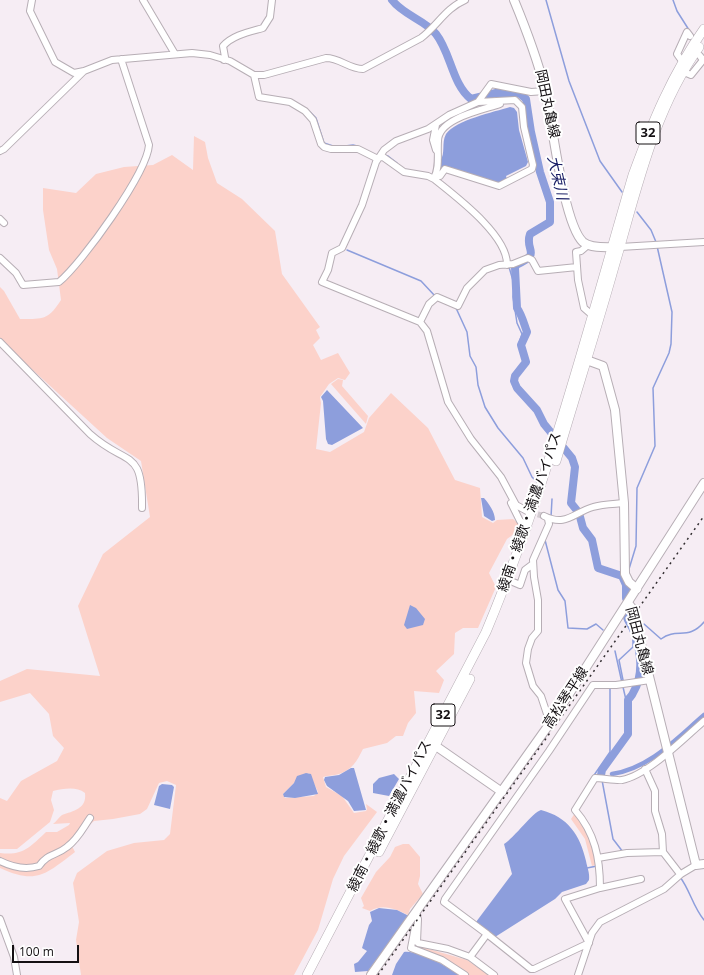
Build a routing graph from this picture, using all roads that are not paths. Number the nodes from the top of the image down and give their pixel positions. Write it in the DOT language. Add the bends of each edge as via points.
graph roads {
  1 [pos="32,0"];
  2 [pos="143,0"];
  3 [pos="272,0"];
  4 [pos="465,0"];
  5 [pos="514,0"];
  6 [pos="704,29"];
  7 [pos="690,36"];
  8 [pos="704,39"];
  9 [pos="175,54"];
  10 [pos="700,56"];
  11 [pos="121,60"];
  12 [pos="224,60"];
  13 [pos="682,61"];
  14 [pos="84,71"];
  15 [pos="684,72"];
  16 [pos="256,75"];
  17 [pos="545,91"];
  18 [pos="479,99"];
  19 [pos="503,102"];
  20 [pos="436,125"];
  21 [pos="0,151"];
  22 [pos="438,153"];
  23 [pos="380,156"];
  24 [pos="436,176"];
  25 [pos="704,242"];
  26 [pos="588,245"];
  27 [pos="616,247"];
  28 [pos="0,258"];
  29 [pos="508,265"];
  30 [pos="577,267"];
  31 [pos="592,315"];
  32 [pos="420,322"];
  33 [pos="0,342"];
  34 [pos="583,359"];
  35 [pos="556,448"];
  36 [pos="704,483"];
  37 [pos="511,496"];
  38 [pos="624,503"];
  39 [pos="142,508"];
  40 [pos="527,511"];
  41 [pos="528,527"];
  42 [pos="533,564"];
  43 [pos="513,582"];
  44 [pos="637,589"];
  45 [pos="628,603"];
  46 [pos="650,680"];
  47 [pos="553,719"];
  48 [pos="704,722"];
  49 [pos="432,743"];
  50 [pos="667,748"];
  51 [pos="645,769"];
  52 [pos="502,792"];
  53 [pos="90,818"];
  54 [pos="663,852"];
  55 [pos="598,858"];
  56 [pos="0,861"];
  57 [pos="700,864"];
  58 [pos="679,875"];
  59 [pos="641,879"];
  60 [pos="600,888"];
  61 [pos="417,916"];
  62 [pos="0,919"];
  63 [pos="487,934"];
  64 [pos="589,943"];
  65 [pos="470,957"];
  66 [pos="17,975"];
  67 [pos="307,975"];
  68 [pos="314,975"];
  69 [pos="371,975"];
  70 [pos="465,975"];
  71 [pos="494,975"];
  72 [pos="578,975"];
  1 -- 14 [label="street" via="30,11 55,62 74,73"];
  2 -- 9 [label="street"];
  3 -- 12 [label="street" via="270,17 263,28 227,41 223,46 226,56"];
  4 -- 16 [label="street" via="451,8 431,30 363,69 354,69 333,58 326,58"];
  5 -- 17 [label="main road, 岡田丸亀線" via="533,46"];
  6 -- 13 [label="highway, 綾南・綾歌・満濃バイパス / 32"];
  7 -- 13 [label="street" via="687,32 677,54"];
  8 -- 15 [label="highway, 綾南・綾歌・満濃バイパス / 32"];
  9 -- 11 [label="street"];
  9 -- 12 [label="street" via="192,53"];
  10 -- 15 [label="street" via="702,60 691,75"];
  11 -- 14 [label="street" via="112,60"];
  11 -- 28 [label="street" via="149,145 148,153 136,178 108,224 59,282 23,285 16,273"];
  12 -- 16 [label="street"];
  13 -- 27 [label="highway, 綾南・綾歌・満濃バイパス / 32" via="656,112 633,175"];
  14 -- 21 [label="street"];
  15 -- 27 [label="highway, 綾南・綾歌・満濃バイパス / 32" via="663,114"];
  16 -- 23 [label="street" via="260,97 290,102 309,114 314,120 324,147 358,149 372,157"];
  17 -- 18 [label="street" via="531,92 491,84"];
  17 -- 26 [label="main road, 岡田丸亀線" via="566,202 576,232"];
  18 -- 19 [label="street"];
  18 -- 20 [label="street"];
  19 -- 22 [label="street" via="458,118 446,125 438,137"];
  19 -- 24 [label="street" via="515,100 522,107 532,169 499,186 445,169 440,176"];
  20 -- 22 [label="street" via="433,140"];
  20 -- 23 [label="street" via="390,145"];
  22 -- 24 [label="street"];
  23 -- 24 [label="street" via="404,172"];
  23 -- 32 [label="street" via="358,216 342,248 332,253 322,282"];
  24 -- 29 [label="street" via="487,227 504,251"];
  25 -- 27 [label="street"];
  26 -- 27 [label="main road"];
  26 -- 30 [label="street" via="576,252"];
  27 -- 31 [label="highway, 綾南・綾歌・満濃バイパス / 32"];
  27 -- 34 [label="highway, 綾南・綾歌・満濃バイパス / 32"];
  29 -- 30 [label="street" via="530,258 538,271"];
  29 -- 32 [label="street" via="493,266 485,270 467,288 458,306 437,297 429,304"];
  30 -- 31 [label="street" via="584,308"];
  31 -- 34 [label="highway, 綾南・綾歌・満濃バイパス / 32"];
  32 -- 37 [label="street" via="427,331 448,402 471,439 502,477"];
  33 -- 39 [label="street" via="101,444 134,462 142,486"];
  34 -- 35 [label="highway, 綾南・綾歌・満濃バイパス / 32"];
  34 -- 38 [label="main road, 岡田丸亀線" via="603,366 613,399"];
  35 -- 41 [label="highway, 綾南・綾歌・満濃バイパス / 32"];
  35 -- 43 [label="highway, 綾南・綾歌・満濃バイパス / 32" via="534,529"];
  36 -- 44 [label="main road"];
  37 -- 40 [label="street" via="516,506"];
  37 -- 41 [label="street" via="509,498 520,521"];
  38 -- 42 [label="street" via="596,506 567,520 548,518 549,524"];
  38 -- 44 [label="main road, 岡田丸亀線" via="625,575"];
  41 -- 49 [label="highway, 綾南・綾歌・満濃バイパス / 32" via="486,632"];
  42 -- 43 [label="street" via="525,570 520,585"];
  42 -- 47 [label="street" via="538,600 538,631 528,649 527,668 534,689 541,696 547,714"];
  43 -- 49 [label="highway, 綾南・綾歌・満濃バイパス / 32" via="488,641"];
  44 -- 45 [label="main road, 岡田丸亀線"];
  45 -- 46 [label="main road, 岡田丸亀線" via="632,608"];
  45 -- 47 [label="main road, 高松琴平線"];
  46 -- 50 [label="main road, 岡田丸亀線"];
  46 -- 63 [label="street" via="593,686 445,900 444,902"];
  47 -- 52 [label="main road, 高松琴平線"];
  48 -- 50 [label="street"];
  49 -- 52 [label="main road"];
  49 -- 67 [label="highway, 綾南・綾歌・満濃バイパス / 32"];
  49 -- 68 [label="highway, 綾南・綾歌・満濃バイパス / 32"];
  50 -- 51 [label="street"];
  50 -- 57 [label="main road, 岡田丸亀線"];
  51 -- 54 [label="street" via="655,791 655,811 662,834"];
  51 -- 55 [label="street" via="620,781 595,778 575,810 589,829"];
  52 -- 61 [label="main road, 高松琴平線"];
  53 -- 56 [label="street" via="66,849 49,856 39,866 20,868"];
  54 -- 55 [label="street" via="625,853"];
  54 -- 58 [label="street"];
  55 -- 60 [label="street"];
  57 -- 58 [label="street"];
  58 -- 64 [label="street" via="664,888 603,920 594,929"];
  59 -- 60 [label="street"];
  60 -- 64 [label="street" via="565,898"];
  61 -- 65 [label="street" via="417,942"];
  61 -- 69 [label="main road, 高松琴平線"];
  61 -- 70 [label="street" via="411,948 442,960"];
  62 -- 66 [label="street" via="14,957"];
  63 -- 64 [label="street" via="531,969"];
  63 -- 65 [label="street"];
  64 -- 72 [label="street"];
  65 -- 71 [label="street"];
}
